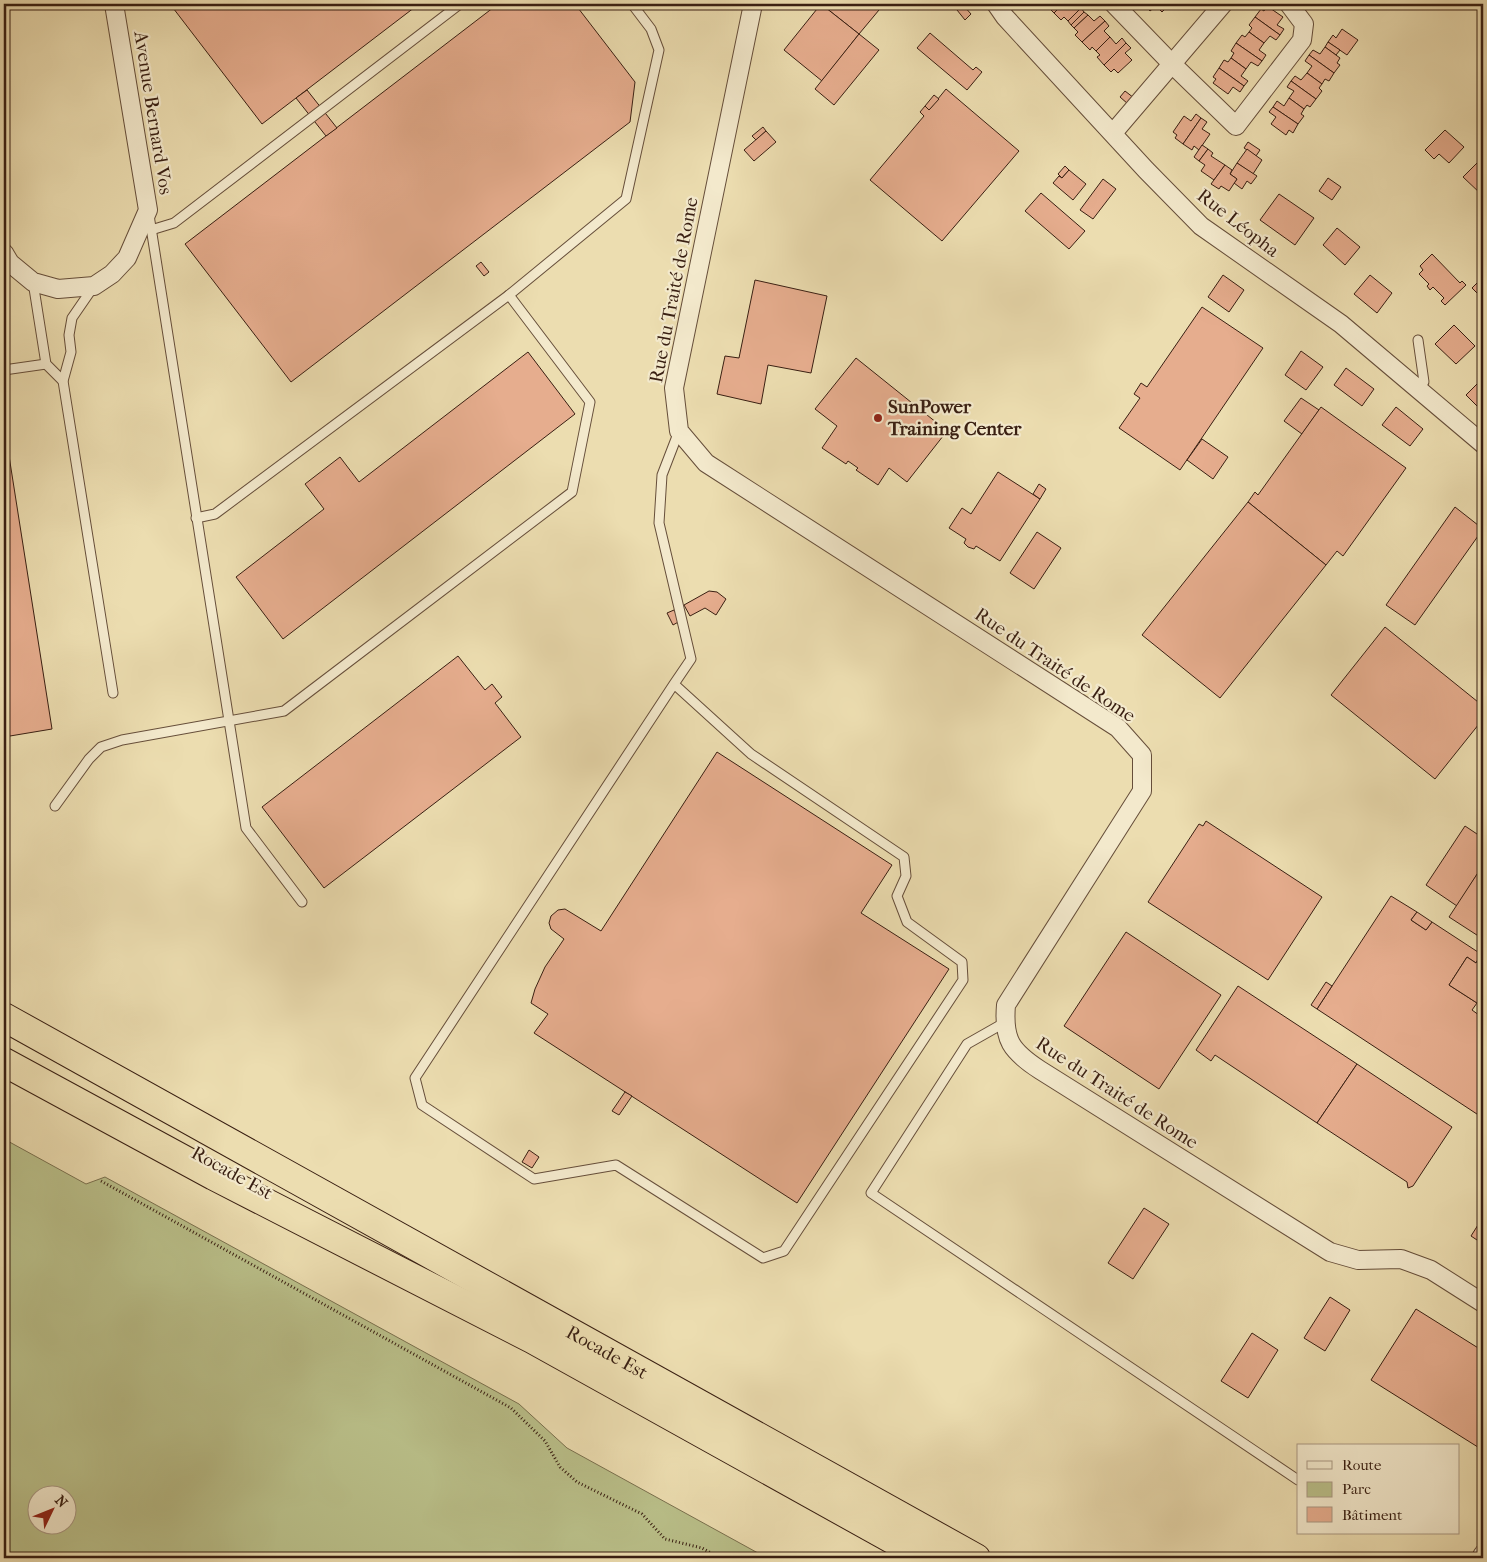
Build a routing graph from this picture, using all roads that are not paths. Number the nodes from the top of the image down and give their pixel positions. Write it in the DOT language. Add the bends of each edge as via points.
graph roads {
  1 [pos="114,4"];
  2 [pos="460,4"];
  3 [pos="632,4"];
  4 [pos="753,4"];
  5 [pos="996,4"];
  6 [pos="1114,4"];
  7 [pos="1224,4"];
  8 [pos="1290,4"];
  9 [pos="1172,64"];
  10 [pos="1113,133"];
  11 [pos="148,210"];
  12 [pos="151,230"];
  13 [pos="4,254"];
  14 [pos="33,282"];
  15 [pos="94,286"];
  16 [pos="509,295"];
  17 [pos="1418,340"];
  18 [pos="46,364"];
  19 [pos="4,370"];
  20 [pos="63,381"];
  21 [pos="1418,388"];
  22 [pos="679,431"];
  23 [pos="1483,444"];
  24 [pos="196,518"];
  25 [pos="674,684"];
  26 [pos="113,693"];
  27 [pos="228,723"];
  28 [pos="55,806"];
  29 [pos="302,902"];
  30 [pos="4,999"];
  31 [pos="4,1016"];
  32 [pos="1004,1023"];
  33 [pos="51,1043"];
  34 [pos="4,1045"];
  35 [pos="4,1062"];
  36 [pos="460,1302"];
  37 [pos="1483,1303"];
  38 [pos="1297,1479"];
  39 [pos="1483,1554"];
  40 [pos="926,1558"];
  41 [pos="976,1558"];
  42 [pos="1481,1558"];
  1 -- 11 [label="street, Avenue Bernard Vos"];
  2 -- 12 [label="lane" via="174,223"];
  3 -- 16 [label="lane" via="652,29 659,50 626,199"];
  4 -- 22 [label="street, Rue du Traité de Rome" via="674,388"];
  5 -- 10 [label="street, Rue Léopha"];
  6 -- 9 [label="street"];
  7 -- 9 [label="street"];
  8 -- 9 [label="street" via="1304,24 1302,40 1236,126"];
  9 -- 10 [label="street"];
  10 -- 21 [label="street, Rue Léopha" via="1201,226 1341,324"];
  11 -- 12 [label="lane"];
  11 -- 15 [label="street, Avenue Bernard Vos" via="128,258"];
  12 -- 24 [label="lane"];
  13 -- 14 [label="street"];
  14 -- 15 [label="street" via="58,289"];
  14 -- 18 [label="lane"];
  15 -- 20 [label="lane" via="72,318 71,352"];
  16 -- 24 [label="lane" via="215,514"];
  16 -- 27 [label="lane" via="590,402 572,492 284,711"];
  17 -- 21 [label="lane" via="1424,382"];
  18 -- 19 [label="lane"];
  18 -- 20 [label="lane"];
  20 -- 26 [label="lane"];
  21 -- 23 [label="street, Rue Léopha"];
  22 -- 25 [label="lane" via="662,475 659,523 691,659"];
  22 -- 32 [label="street, Rue du Traité de Rome" via="706,463 1118,728 1142,754 1142,791 1006,1005"];
  24 -- 27 [label="lane"];
  25 -- 25 [label="lane" via="415,1078 422,1105 534,1179 616,1165 763,1258 784,1251 963,980 962,962 907,922 897,896 906,876 904,857 751,754"];
  27 -- 28 [label="lane" via="122,740 101,747 88,759"];
  27 -- 29 [label="lane" via="246,828"];
  30 -- 33 [label="highway" via="25,1013"];
  31 -- 33 [label="highway"];
  32 -- 37 [label="street, Rue du Traité de Rome" via="1008,1042 1020,1058 1330,1252 1358,1260 1401,1259 1430,1270"];
  32 -- 38 [label="lane" via="967,1044 871,1193"];
  33 -- 41 [label="highway, Rocade Est"];
  34 -- 36 [label="highway, Rocade Est"];
  35 -- 36 [label="highway" via="214,1176"];
  36 -- 40 [label="highway, Rocade Est"];
  39 -- 42 [label="street"];
}
